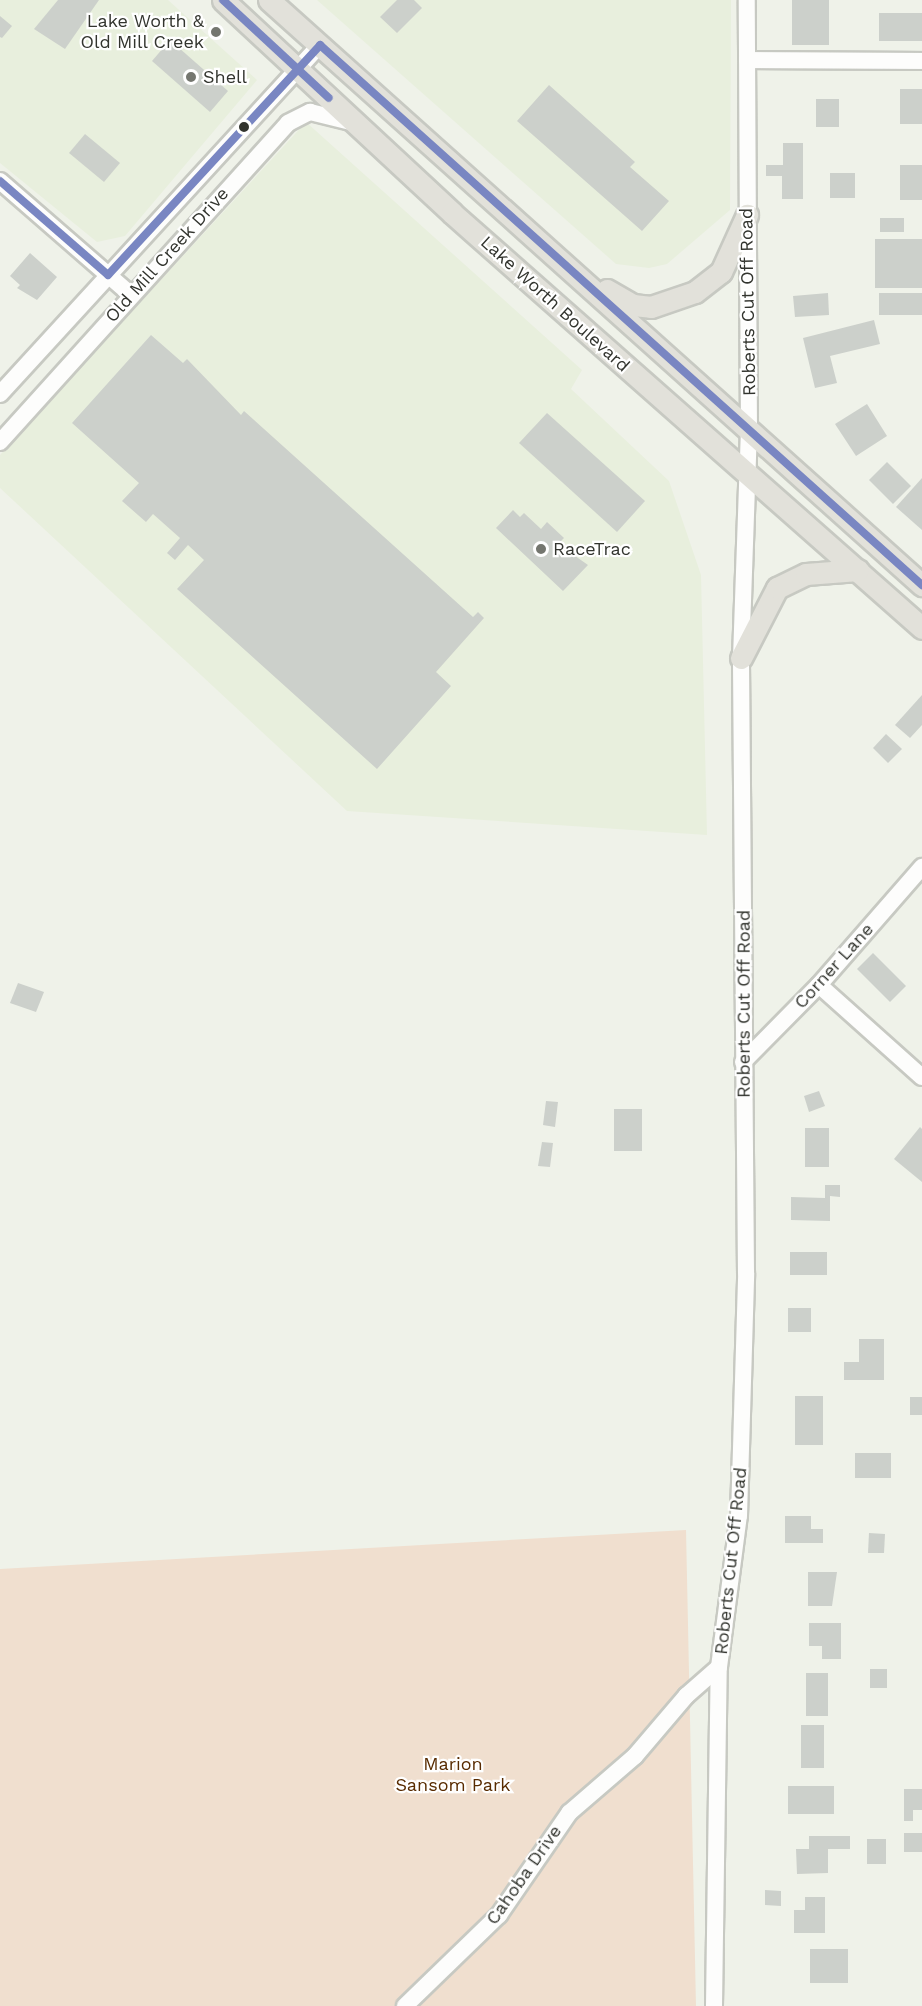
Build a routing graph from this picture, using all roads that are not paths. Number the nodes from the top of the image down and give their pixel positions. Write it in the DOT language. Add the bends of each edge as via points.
graph roads {
  1 [pos="224,0"];
  2 [pos="269,0"];
  3 [pos="747,0"];
  4 [pos="320,45"];
  5 [pos="747,60"];
  6 [pos="918,61"];
  7 [pos="297,69"];
  8 [pos="356,124"];
  9 [pos="0,181"];
  10 [pos="747,215"];
  11 [pos="108,275"];
  12 [pos="584,283"];
  13 [pos="131,295"];
  14 [pos="0,394"];
  15 [pos="749,434"];
  16 [pos="0,442"];
  17 [pos="746,475"];
  18 [pos="858,570"];
  19 [pos="919,580"];
  20 [pos="922,628"];
  21 [pos="741,658"];
  22 [pos="922,867"];
  23 [pos="819,985"];
  24 [pos="743,1062"];
  25 [pos="922,1077"];
  26 [pos="719,1667"];
  27 [pos="405,2006"];
  28 [pos="714,2006"];
  1 -- 7 [label="main road, Lake Worth Boulevard"];
  2 -- 4 [label="main road, Lake Worth Boulevard"];
  3 -- 5 [label="street, Roberts Cut Off Road"];
  4 -- 7 [label="street, Old Mill Creek Drive"];
  4 -- 12 [label="main road, Lake Worth Boulevard"];
  5 -- 6 [label="street"];
  5 -- 10 [label="street, Roberts Cut Off Road"];
  7 -- 8 [label="main road, Lake Worth Boulevard"];
  7 -- 11 [label="street, Old Mill Creek Drive"];
  8 -- 13 [label="street, Old Mill Creek Drive" via="310,112 288,123"];
  8 -- 17 [label="main road, Lake Worth Boulevard"];
  9 -- 11 [label="street"];
  10 -- 12 [label="main road" via="722,272 668,305 633,305 603,287"];
  10 -- 15 [label="street, Roberts Cut Off Road"];
  11 -- 13 [label="street"];
  11 -- 14 [label="street, Old Mill Creek Drive"];
  12 -- 15 [label="main road, Lake Worth Boulevard"];
  13 -- 16 [label="street, Old Mill Creek Drive"];
  15 -- 17 [label="street, Roberts Cut Off Road"];
  15 -- 19 [label="main road, Lake Worth Boulevard"];
  17 -- 18 [label="main road, Lake Worth Boulevard"];
  17 -- 21 [label="street, Roberts Cut Off Road"];
  18 -- 20 [label="main road, Lake Worth Boulevard"];
  18 -- 21 [label="main road" via="806,574 777,588"];
  21 -- 24 [label="street, Roberts Cut Off Road"];
  22 -- 23 [label="street, Corner Lane"];
  23 -- 24 [label="street, Corner Lane"];
  23 -- 25 [label="street"];
  24 -- 26 [label="street, Roberts Cut Off Road" via="746,1273 740,1493"];
  26 -- 27 [label="street, Cahoba Drive" via="686,1696 635,1756 569,1813 499,1915"];
  26 -- 28 [label="street, Roberts Cut Off Road"];
}
